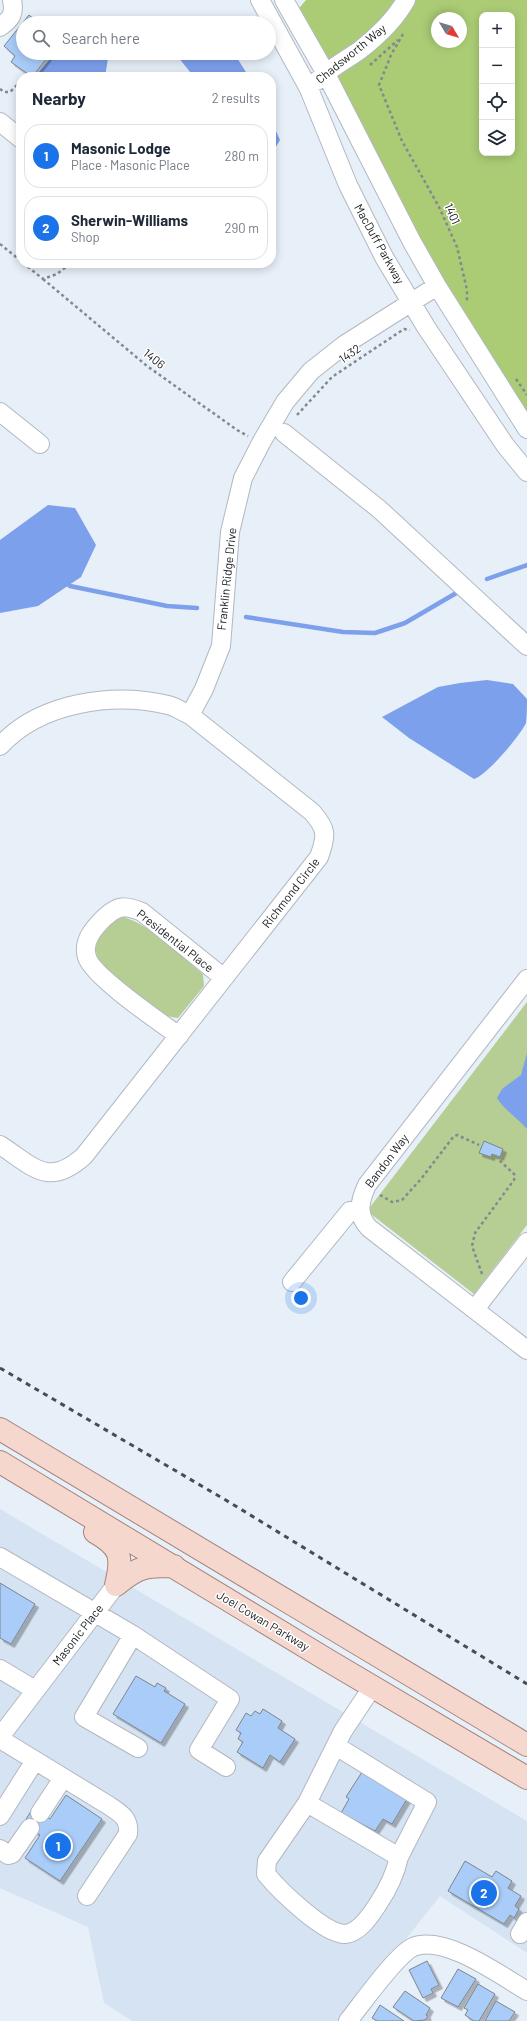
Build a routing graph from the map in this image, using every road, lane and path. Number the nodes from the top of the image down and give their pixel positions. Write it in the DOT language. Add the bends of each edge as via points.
graph roads {
  1 [pos="12,0"];
  2 [pos="260,0"];
  3 [pos="284,0"];
  4 [pos="406,0"];
  5 [pos="269,16"];
  6 [pos="0,27"];
  7 [pos="276,29"];
  8 [pos="400,39"];
  9 [pos="326,72"];
  10 [pos="16,86"];
  11 [pos="0,89"];
  12 [pos="309,89"];
  13 [pos="0,122"];
  14 [pos="16,135"];
  15 [pos="0,244"];
  16 [pos="16,257"];
  17 [pos="29,268"];
  18 [pos="65,268"];
  19 [pos="43,279"];
  20 [pos="437,286"];
  21 [pos="412,303"];
  22 [pos="459,306"];
  23 [pos="470,308"];
  24 [pos="426,327"];
  25 [pos="514,376"];
  26 [pos="527,395"];
  27 [pos="0,412"];
  28 [pos="527,429"];
  29 [pos="284,432"];
  30 [pos="262,442"];
  31 [pos="40,444"];
  32 [pos="527,472"];
  33 [pos="527,646"];
  34 [pos="190,715"];
  35 [pos="0,746"];
  36 [pos="224,978"];
  37 [pos="527,979"];
  38 [pos="179,1036"];
  39 [pos="0,1145"];
  40 [pos="479,1145"];
  41 [pos="497,1158"];
  42 [pos="364,1192"];
  43 [pos="360,1212"];
  44 [pos="527,1242"];
  45 [pos="292,1282"];
  46 [pos="491,1288"];
  47 [pos="475,1309"];
  48 [pos="527,1350"];
  49 [pos="0,1430"];
  50 [pos="0,1462"];
  51 [pos="0,1467"];
  52 [pos="0,1557"];
  53 [pos="174,1566"];
  54 [pos="116,1585"];
  55 [pos="95,1612"];
  56 [pos="133,1635"];
  57 [pos="0,1668"];
  58 [pos="373,1686"];
  59 [pos="35,1690"];
  60 [pos="0,1734"];
  61 [pos="0,1739"];
  62 [pos="527,1744"];
  63 [pos="336,1746"];
  64 [pos="138,1748"];
  65 [pos="34,1762"];
  66 [pos="226,1767"];
  67 [pos="63,1778"];
  68 [pos="527,1778"];
  69 [pos="307,1803"];
  70 [pos="40,1813"];
  71 [pos="0,1816"];
  72 [pos="30,1828"];
  73 [pos="0,1849"];
  74 [pos="399,1857"];
  75 [pos="87,1896"];
  76 [pos="527,1991"];
  77 [pos="348,2021"];
  1 -- 6 [label="street" via="14,10 8,21"];
  2 -- 5 [label="street, MacDuff Parkway"];
  3 -- 9 [label="street"];
  4 -- 9 [label="street, Chadsworth Way" via="383,30 360,50"];
  7 -- 12 [label="street, MacDuff Parkway"];
  8 -- 22 [label="path, 1401" via="379,84 402,141 440,207 457,247 467,290"];
  9 -- 12 [label="street, Chadsworth Way"];
  9 -- 20 [label="street" via="376,173"];
  10 -- 11 [label="path" via="10,92"];
  12 -- 21 [label="street, MacDuff Parkway" via="348,185 384,257"];
  13 -- 14 [label="street"];
  15 -- 16 [label="path, 1406"];
  17 -- 19 [label="path, 1406"];
  18 -- 19 [label="path"];
  19 -- 30 [label="path, 1406" via="147,366 237,430"];
  20 -- 21 [label="street, Franklin Ridge Drive"];
  20 -- 22 [label="street"];
  21 -- 24 [label="street, MacDuff Parkway"];
  21 -- 30 [label="street, Franklin Ridge Drive" via="344,345 311,371 285,402"];
  22 -- 23 [label="path, 1401"];
  22 -- 28 [label="street"];
  24 -- 29 [label="path, 1432" via="417,331 404,329 332,377"];
  24 -- 32 [label="street, MacDuff Parkway" via="505,445"];
  25 -- 26 [label="path"];
  27 -- 31 [label="street"];
  29 -- 33 [label="street" via="379,509"];
  30 -- 34 [label="street, Franklin Ridge Drive" via="243,478 230,532 221,646 204,689"];
  34 -- 35 [label="street, Richmond Circle" via="169,706 137,700 89,702 60,709 40,718 18,730"];
  34 -- 36 [label="street, Richmond Circle" via="312,812 322,824 326,839 319,857"];
  36 -- 38 [label="street, Richmond Circle"];
  36 -- 38 [label="street, Presidential Place" via="142,912 128,906 113,910 96,926 86,942 87,958 98,973"];
  37 -- 42 [label="street, Bandon Way"];
  38 -- 39 [label="street, Richmond Circle" via="84,1156 71,1167 56,1173 43,1173"];
  40 -- 42 [label="path" via="454,1136 402,1200 392,1202 376,1193"];
  41 -- 46 [label="path" via="515,1175 514,1180 474,1233 472,1246"];
  42 -- 43 [label="street, Bandon Way"];
  43 -- 45 [label="street" via="350,1210"];
  43 -- 47 [label="street" via="363,1222 369,1228"];
  44 -- 46 [label="street"];
  46 -- 47 [label="street"];
  47 -- 48 [label="street"];
  49 -- 62 [label="main road"];
  50 -- 53 [label="main road, Joel Cowan Parkway"];
  51 -- 54 [label="main road" via="15,1482 38,1498 110,1541 120,1557 121,1568"];
  52 -- 55 [label="street"];
  53 -- 54 [label="main road, Masonic Place" via="142,1568"];
  53 -- 58 [label="main road, Joel Cowan Parkway"];
  54 -- 55 [label="street, Masonic Place"];
  55 -- 56 [label="street"];
  55 -- 59 [label="street, Masonic Place"];
  56 -- 64 [label="street" via="84,1717"];
  56 -- 66 [label="street" via="230,1699 199,1750"];
  57 -- 59 [label="street"];
  58 -- 63 [label="street"];
  58 -- 68 [label="main road, Joel Cowan Parkway"];
  59 -- 60 [label="street, Masonic Place"];
  61 -- 65 [label="street"];
  63 -- 69 [label="street"];
  63 -- 74 [label="street" via="427,1802"];
  65 -- 67 [label="street"];
  65 -- 71 [label="street"];
  67 -- 70 [label="street"];
  67 -- 75 [label="street" via="122,1815 129,1825 128,1834"];
  69 -- 74 [label="street"];
  69 -- 74 [label="street" via="267,1862 266,1874 320,1924 334,1932 346,1934 357,1929 374,1911 384,1894 396,1873"];
  72 -- 73 [label="street" via="12,1854 8,1855"];
  76 -- 77 [label="street" via="457,1951 441,1945 413,1947 399,1958"];
}
